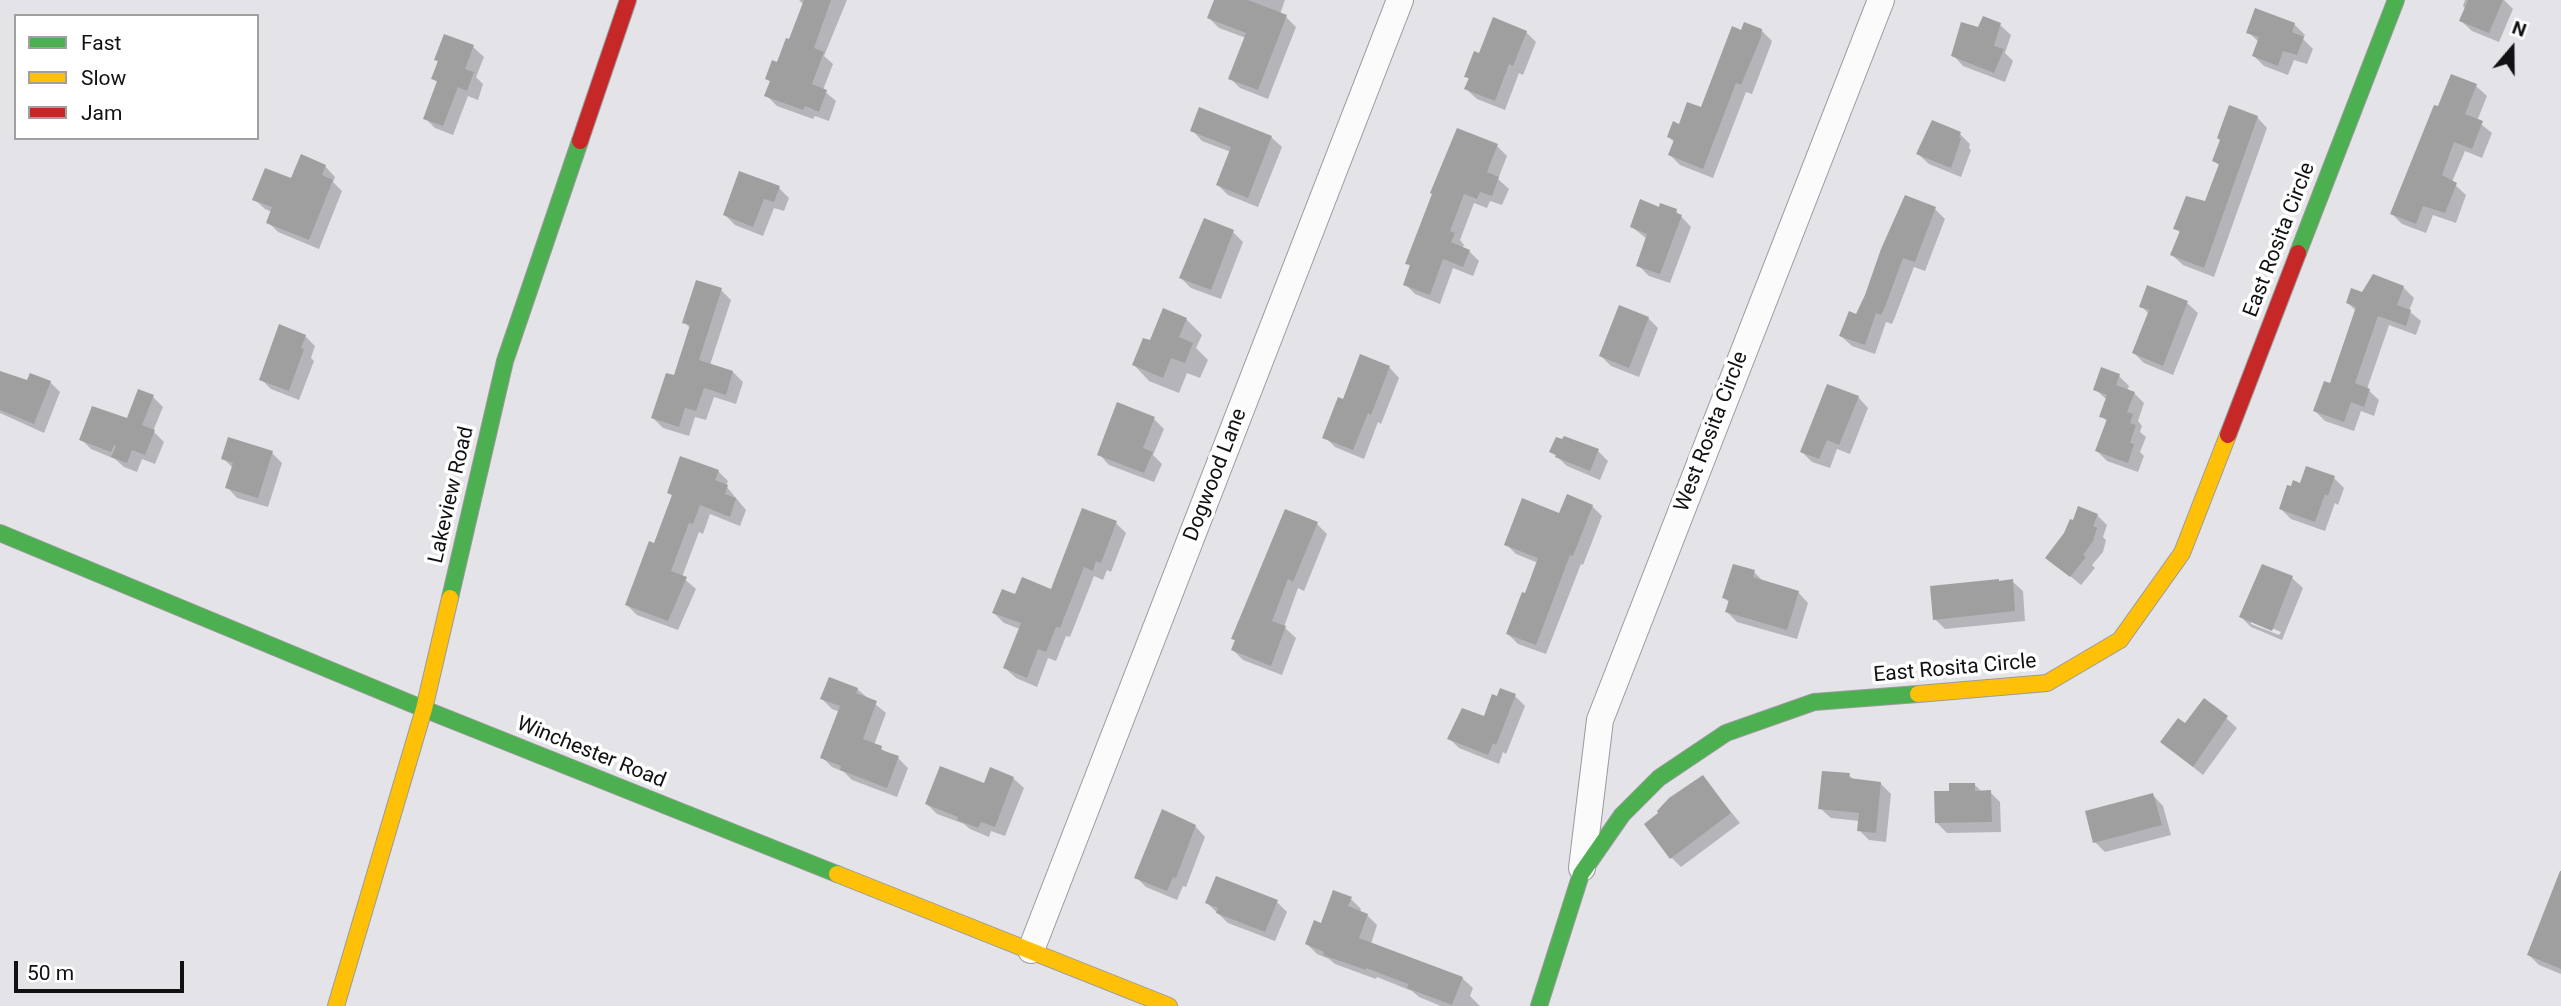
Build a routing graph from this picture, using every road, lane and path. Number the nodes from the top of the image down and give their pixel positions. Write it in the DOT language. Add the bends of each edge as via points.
graph roads {
  1 [pos="628,0"];
  2 [pos="1400,0"];
  3 [pos="1881,0"];
  4 [pos="2396,0"];
  5 [pos="0,533"];
  6 [pos="424,709"];
  7 [pos="1581,874"];
  8 [pos="1031,950"];
  9 [pos="336,1006"];
  10 [pos="1169,1006"];
  11 [pos="1539,1006"];
  1 -- 6 [label="street, Lakeview Road" via="505,361"];
  2 -- 8 [label="street, Dogwood Lane"];
  3 -- 7 [label="street, West Rosita Circle" via="1600,720"];
  4 -- 7 [label="street, East Rosita Circle" via="2182,553 2120,640 2047,683 1814,702 1726,733 1659,778 1622,815"];
  5 -- 6 [label="street, Winchester Road"];
  6 -- 8 [label="street, Winchester Road"];
  6 -- 9 [label="street, Lakeview Road"];
  7 -- 11 [label="street, East Rosita Circle"];
  8 -- 10 [label="street, Winchester Road"];
}
